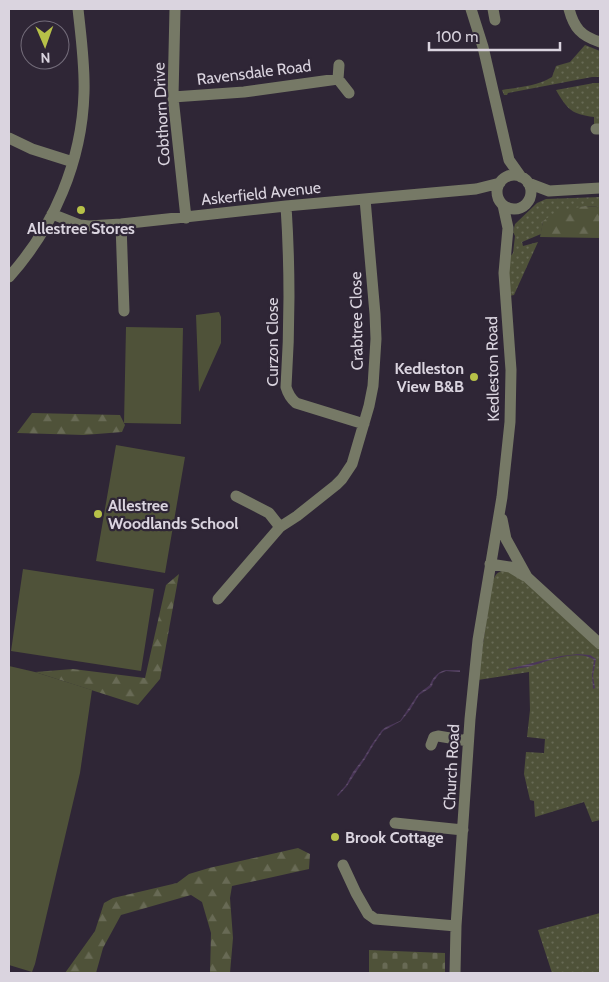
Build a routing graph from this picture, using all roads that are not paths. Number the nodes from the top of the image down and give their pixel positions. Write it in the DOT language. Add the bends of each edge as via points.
graph roads {
  1 [pos="78,9"];
  2 [pos="175,9"];
  3 [pos="471,9"];
  4 [pos="569,9"];
  5 [pos="600,42"];
  6 [pos="339,65"];
  7 [pos="338,79"];
  8 [pos="349,93"];
  9 [pos="173,97"];
  10 [pos="9,138"];
  11 [pos="509,160"];
  12 [pos="73,162"];
  13 [pos="524,180"];
  14 [pos="501,181"];
  15 [pos="600,188"];
  16 [pos="476,189"];
  17 [pos="549,190"];
  18 [pos="365,199"];
  19 [pos="501,202"];
  20 [pos="524,204"];
  21 [pos="286,206"];
  22 [pos="52,214"];
  23 [pos="186,218"];
  24 [pos="121,224"];
  25 [pos="508,228"];
  26 [pos="9,277"];
  27 [pos="121,305"];
  28 [pos="364,424"];
  29 [pos="236,496"];
  30 [pos="500,510"];
  31 [pos="280,527"];
  32 [pos="517,558"];
  33 [pos="491,560"];
  34 [pos="527,576"];
  35 [pos="218,599"];
  36 [pos="600,644"];
  37 [pos="468,741"];
  38 [pos="431,745"];
  39 [pos="395,823"];
  40 [pos="463,830"];
  41 [pos="343,865"];
  42 [pos="456,926"];
  43 [pos="455,973"];
  1 -- 12 [label="street" via="84,93"];
  2 -- 9 [label="street, Cobthorn Drive"];
  3 -- 11 [label="street"];
  4 -- 5 [label="street" via="576,27"];
  6 -- 7 [label="street"];
  7 -- 8 [label="street"];
  7 -- 9 [label="street, Ravensdale Road" via="244,92"];
  9 -- 23 [label="street, Cobthorn Drive"];
  10 -- 12 [label="street"];
  11 -- 13 [label="street"];
  11 -- 14 [label="street"];
  12 -- 22 [label="street"];
  13 -- 14 [label="street" via="513,175"];
  13 -- 17 [label="street"];
  13 -- 20 [label="street" via="530,193"];
  14 -- 16 [label="street, Askerfield Avenue"];
  14 -- 19 [label="street" via="497,191"];
  15 -- 17 [label="street"];
  16 -- 18 [label="street, Askerfield Avenue"];
  16 -- 19 [label="street, Askerfield Avenue"];
  17 -- 20 [label="street"];
  18 -- 21 [label="street, Askerfield Avenue"];
  18 -- 28 [label="street, Crabtree Close" via="376,338 372,386"];
  19 -- 20 [label="street" via="511,208"];
  19 -- 25 [label="street, Kedleston Road"];
  20 -- 25 [label="street, Kedleston Road"];
  21 -- 23 [label="street, Askerfield Avenue"];
  21 -- 28 [label="street, Curzon Close" via="288,393 296,403"];
  22 -- 24 [label="street, Askerfield Avenue" via="80,225"];
  22 -- 26 [label="street"];
  23 -- 24 [label="street, Askerfield Avenue"];
  24 -- 27 [label="street"];
  25 -- 30 [label="street, Kedleston Road" via="504,273 511,390"];
  28 -- 31 [label="street, Crabtree Close" via="352,464 342,479"];
  29 -- 31 [label="street" via="246,509 269,513"];
  30 -- 32 [label="street, Kedleston Road" via="506,539"];
  30 -- 33 [label="street, Kedleston Road"];
  31 -- 35 [label="street, Crabtree Close" via="234,572"];
  32 -- 33 [label="street" via="496,554"];
  32 -- 34 [label="street, Kedleston Road"];
  33 -- 34 [label="street, Kedleston Road"];
  33 -- 37 [label="street, Church Road" via="478,640"];
  34 -- 36 [label="street, Kedleston Road"];
  37 -- 38 [label="street" via="438,736 434,737"];
  37 -- 40 [label="street, Church Road"];
  39 -- 40 [label="street"];
  40 -- 42 [label="street, Church Road"];
  41 -- 42 [label="street" via="368,914 375,919"];
  42 -- 43 [label="street, Church Road"];
}
